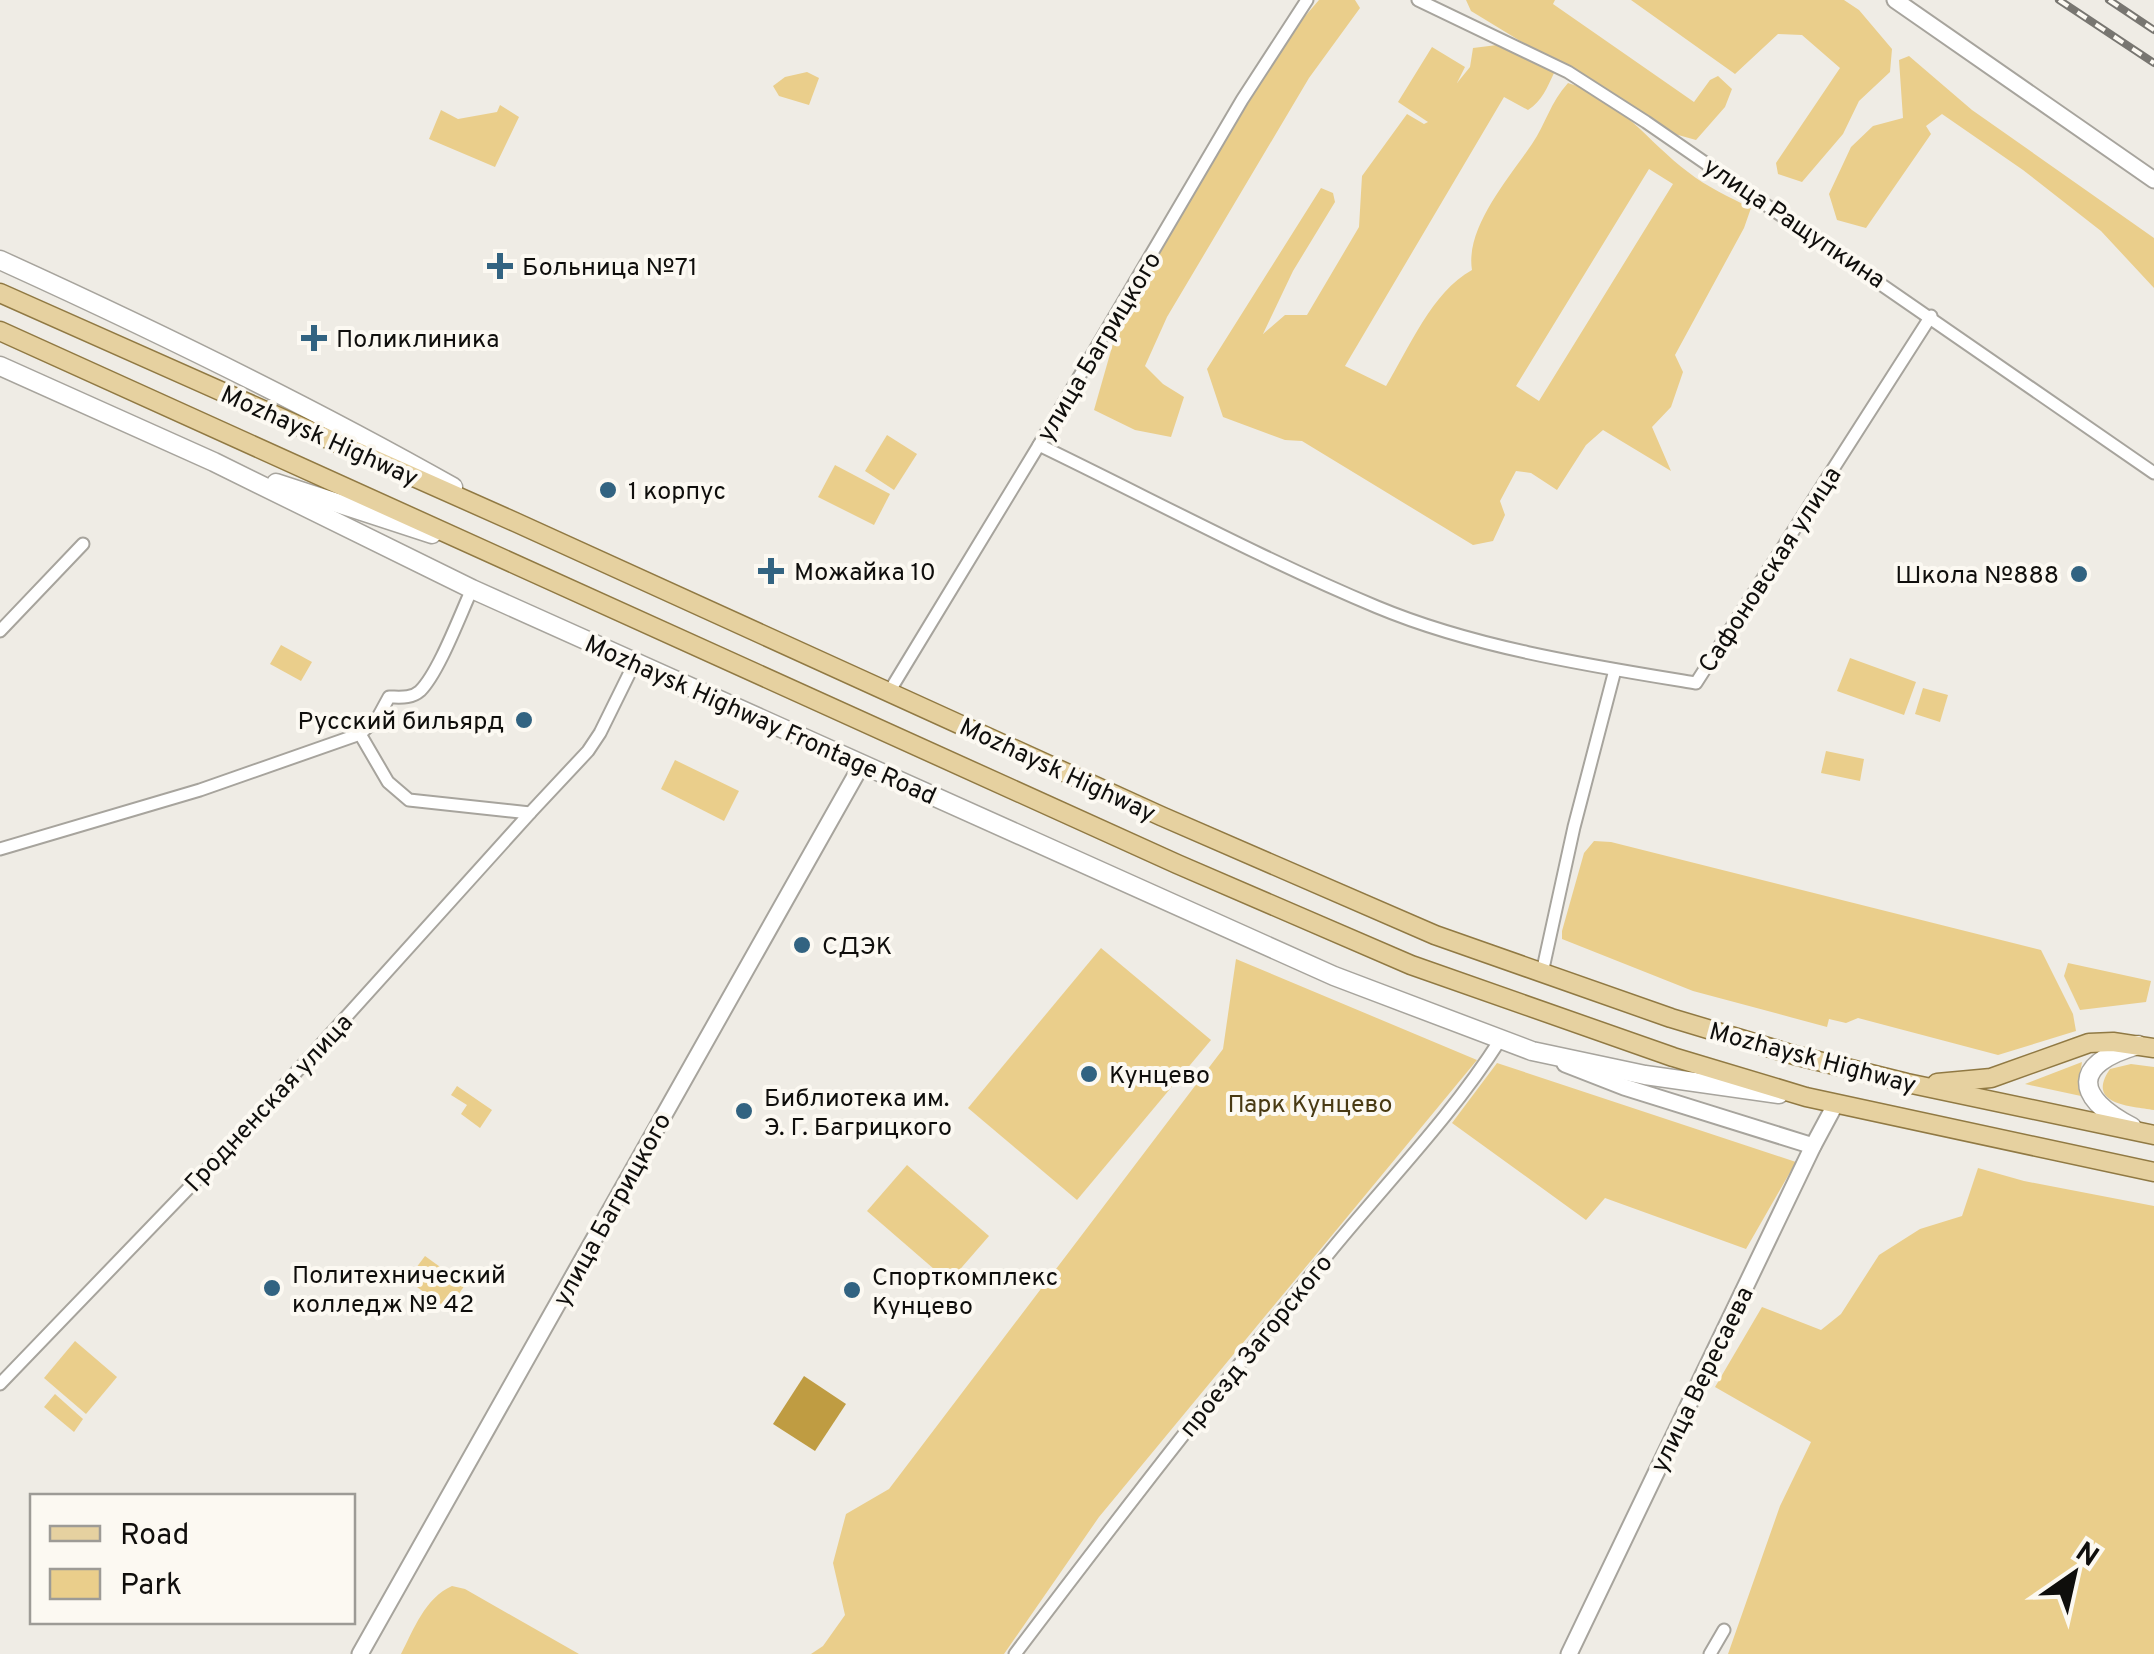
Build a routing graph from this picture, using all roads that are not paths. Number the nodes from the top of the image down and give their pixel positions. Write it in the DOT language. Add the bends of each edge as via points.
graph roads {
  1 [pos="1307,0"];
  2 [pos="1418,0"];
  3 [pos="1896,0"];
  4 [pos="2154,180"];
  5 [pos="0,260"];
  6 [pos="0,293"];
  7 [pos="1932,316"];
  8 [pos="0,331"];
  9 [pos="0,366"];
  10 [pos="1039,445"];
  11 [pos="214,462"];
  12 [pos="2154,473"];
  13 [pos="515,522"];
  14 [pos="83,544"];
  15 [pos="496,555"];
  16 [pos="472,588"];
  17 [pos="0,631"];
  18 [pos="635,662"];
  19 [pos="1614,670"];
  20 [pos="889,692"];
  21 [pos="360,734"];
  22 [pos="862,764"];
  23 [pos="530,813"];
  24 [pos="0,849"];
  25 [pos="1542,973"];
  26 [pos="1500,1040"];
  27 [pos="2146,1047"];
  28 [pos="1532,1050"];
  29 [pos="1907,1083"];
  30 [pos="1806,1097"];
  31 [pos="1836,1105"];
  32 [pos="2148,1133"];
  33 [pos="1813,1146"];
  34 [pos="2154,1172"];
  35 [pos="0,1384"];
  36 [pos="1724,1630"];
  37 [pos="360,1654"];
  38 [pos="1015,1654"];
  39 [pos="1570,1654"];
  40 [pos="1710,1654"];
  1 -- 10 [label="street, улица Багрицкого"];
  2 -- 7 [label="street, улица Ращупкина" via="1568,72"];
  3 -- 4 [label="street"];
  5 -- 13 [label="main road" via="369,440"];
  6 -- 13 [label="main road, Mozhaysk Highway"];
  7 -- 12 [label="street, улица Ращупкина"];
  7 -- 19 [label="street, Сафоновская улица" via="1696,683"];
  8 -- 15 [label="main road, Mozhaysk Highway"];
  9 -- 11 [label="main road, Mozhaysk Highway Frontage Road"];
  10 -- 19 [label="street, Сафоновская улица" via="1380,608"];
  10 -- 20 [label="street, улица Багрицкого"];
  11 -- 15 [label="main road"];
  11 -- 16 [label="main road, Mozhaysk Highway Frontage Road"];
  13 -- 20 [label="main road, Mozhaysk Highway"];
  14 -- 17 [label="street"];
  15 -- 30 [label="main road, Mozhaysk Highway" via="1324,929 1528,1008"];
  16 -- 18 [label="main road, Mozhaysk Highway Frontage Road"];
  16 -- 21 [label="street" via="419,692 388,697 377,720"];
  18 -- 22 [label="main road, Mozhaysk Highway Frontage Road"];
  18 -- 23 [label="street, Гродненская улица" via="588,751"];
  19 -- 25 [label="street"];
  20 -- 25 [label="main road, Mozhaysk Highway" via="1333,893"];
  21 -- 23 [label="street" via="388,782 409,800"];
  21 -- 24 [label="street"];
  22 -- 26 [label="main road, Mozhaysk Highway Frontage Road" via="1334,976"];
  22 -- 37 [label="street, улица Багрицкого"];
  23 -- 35 [label="street, Гродненская улица" via="235,1140"];
  25 -- 29 [label="main road, Mozhaysk Highway" via="1706,1029"];
  26 -- 28 [label="main road, Mozhaysk Highway Frontage Road"];
  26 -- 38 [label="street, проезд Загорского"];
  27 -- 29 [label="main road" via="2089,1042 1990,1078"];
  27 -- 32 [label="main road" via="2112,1052 2088,1083 2098,1107"];
  28 -- 30 [label="main road, Mozhaysk Highway Frontage Road" via="1645,1075"];
  28 -- 33 [label="street" via="1624,1088"];
  29 -- 32 [label="main road, Mozhaysk Highway"];
  30 -- 31 [label="main road, Mozhaysk Highway"];
  31 -- 33 [label="street, улица Вересаева"];
  31 -- 34 [label="main road, Mozhaysk Highway"];
  33 -- 39 [label="street, улица Вересаева"];
  36 -- 40 [label="street"];
}
